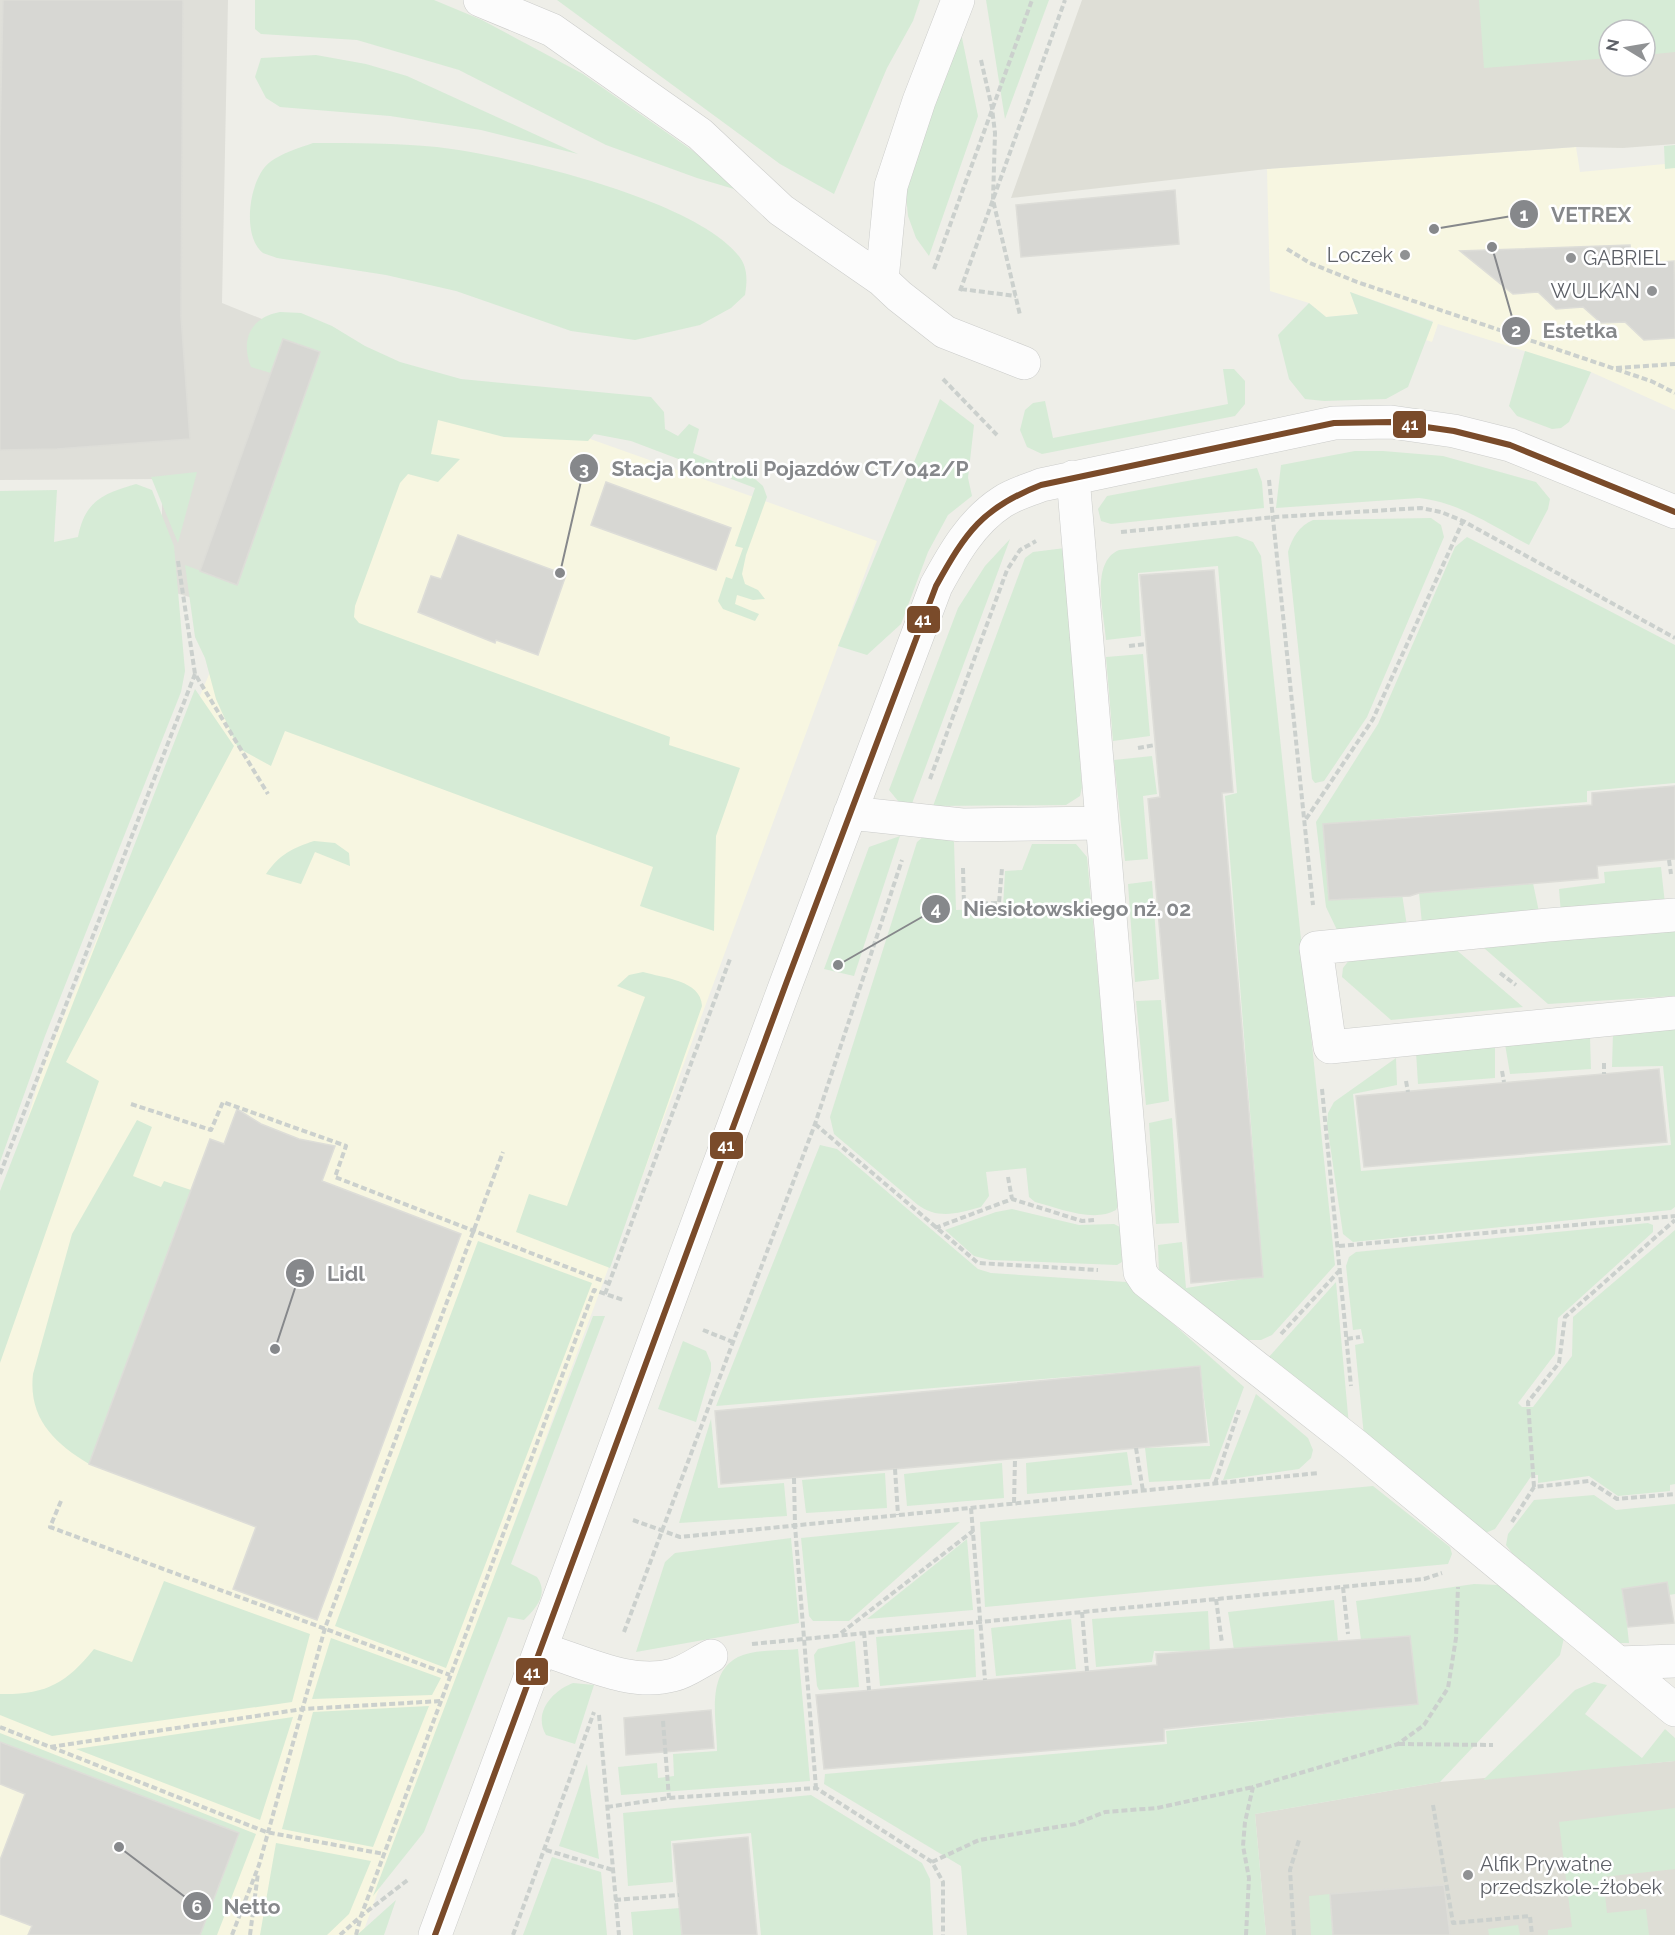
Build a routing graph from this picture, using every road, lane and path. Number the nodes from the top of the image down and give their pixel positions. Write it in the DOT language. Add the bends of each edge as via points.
graph roads {
  1 [pos="480,0"];
  2 [pos="958,0"];
  3 [pos="1032,0"];
  4 [pos="1065,0"];
  5 [pos="981,57"];
  6 [pos="992,108"];
  7 [pos="993,200"];
  8 [pos="1287,249"];
  9 [pos="882,280"];
  10 [pos="961,289"];
  11 [pos="1016,296"];
  12 [pos="918,312"];
  13 [pos="945,332"];
  14 [pos="1024,363"];
  15 [pos="1675,364"];
  16 [pos="1613,368"];
  17 [pos="1675,393"];
  18 [pos="997,435"];
  19 [pos="1262,438"];
  20 [pos="1073,477"];
  21 [pos="1675,512"];
  22 [pos="1275,518"];
  23 [pos="1463,521"];
  24 [pos="1080,536"];
  25 [pos="178,561"];
  26 [pos="1675,638"];
  27 [pos="195,674"];
  28 [pos="268,794"];
  29 [pos="850,813"];
  30 [pos="915,820"];
  31 [pos="1306,820"];
  32 [pos="1102,823"];
  33 [pos="962,825"];
  34 [pos="1003,826"];
  35 [pos="1675,915"];
  36 [pos="1450,933"];
  37 [pos="1316,948"];
  38 [pos="730,959"];
  39 [pos="1675,1013"];
  40 [pos="1563,1022"];
  41 [pos="1330,1047"];
  42 [pos="131,1104"];
  43 [pos="815,1124"];
  44 [pos="503,1152"];
  45 [pos="0,1174"];
  46 [pos="1008,1177"];
  47 [pos="1012,1199"];
  48 [pos="1137,1216"];
  49 [pos="1675,1218"];
  50 [pos="473,1228"];
  51 [pos="935,1228"];
  52 [pos="1339,1246"];
  53 [pos="1140,1272"];
  54 [pos="608,1283"];
  55 [pos="604,1294"];
  56 [pos="664,1316"];
  57 [pos="1360,1337"];
  58 [pos="1347,1339"];
  59 [pos="733,1342"];
  60 [pos="1355,1444"];
  61 [pos="1136,1448"];
  62 [pos="1015,1459"];
  63 [pos="1379,1467"];
  64 [pos="895,1469"];
  65 [pos="794,1478"];
  66 [pos="1534,1488"];
  67 [pos="1143,1491"];
  68 [pos="1675,1494"];
  69 [pos="61,1501"];
  70 [pos="1014,1503"];
  71 [pos="594,1507"];
  72 [pos="971,1508"];
  73 [pos="898,1515"];
  74 [pos="795,1526"];
  75 [pos="973,1530"];
  76 [pos="663,1531"];
  77 [pos="1489,1557"];
  78 [pos="1458,1567"];
  79 [pos="1343,1587"];
  80 [pos="1216,1599"];
  81 [pos="1082,1612"];
  82 [pos="981,1622"];
  83 [pos="325,1628"];
  84 [pos="864,1632"];
  85 [pos="840,1634"];
  86 [pos="1348,1634"];
  87 [pos="806,1636"];
  88 [pos="1221,1643"];
  89 [pos="542,1648"];
  90 [pos="711,1656"];
  91 [pos="1675,1661"];
  92 [pos="1618,1663"];
  93 [pos="1086,1671"];
  94 [pos="450,1676"];
  95 [pos="660,1677"];
  96 [pos="986,1680"];
  97 [pos="603,1684"];
  98 [pos="869,1690"];
  99 [pos="441,1701"];
  100 [pos="303,1709"];
  101 [pos="1675,1710"];
  102 [pos="0,1727"];
  103 [pos="1398,1744"];
  104 [pos="1493,1745"];
  105 [pos="50,1747"];
  106 [pos="1253,1787"];
  107 [pos="816,1788"];
  108 [pos="669,1798"];
  109 [pos="1433,1805"];
  110 [pos="607,1807"];
  111 [pos="266,1832"];
  112 [pos="1299,1840"];
  113 [pos="546,1850"];
  114 [pos="384,1854"];
  115 [pos="932,1862"];
  116 [pos="259,1865"];
  117 [pos="613,1870"];
  118 [pos="679,1895"];
  119 [pos="615,1900"];
  120 [pos="361,1916"];
  121 [pos="232,1935"];
  122 [pos="250,1935"];
  123 [pos="340,1935"];
  124 [pos="356,1935"];
  125 [pos="435,1935"];
  126 [pos="513,1935"];
  127 [pos="619,1935"];
  128 [pos="944,1935"];
  129 [pos="1246,1935"];
  130 [pos="1294,1935"];
  131 [pos="1532,1935"];
  1 -- 9 [label="street" via="552,30 700,134 781,210"];
  2 -- 9 [label="street" via="891,186"];
  3 -- 6 [label="path"];
  4 -- 7 [label="path"];
  5 -- 6 [label="path"];
  6 -- 7 [label="path"];
  6 -- 12 [label="path"];
  7 -- 10 [label="path"];
  7 -- 11 [label="path"];
  8 -- 16 [label="path" via="1357,282"];
  9 -- 12 [label="street"];
  10 -- 11 [label="path"];
  10 -- 13 [label="path"];
  11 -- 14 [label="path"];
  12 -- 13 [label="street"];
  13 -- 14 [label="street"];
  13 -- 18 [label="path" via="933,368"];
  15 -- 16 [label="path"];
  16 -- 17 [label="path"];
  19 -- 20 [label="street"];
  19 -- 21 [label="street" via="1334,423 1391,422 1454,431 1510,445"];
  19 -- 22 [label="path"];
  20 -- 24 [label="street"];
  20 -- 29 [label="street" via="1041,485 1002,502 956,549 936,586"];
  22 -- 23 [label="path" via="1421,508"];
  22 -- 24 [label="path"];
  22 -- 31 [label="path"];
  23 -- 26 [label="path"];
  23 -- 31 [label="path" via="1373,719"];
  24 -- 30 [label="path" via="1031,543 1014,557"];
  24 -- 32 [label="street"];
  25 -- 27 [label="path"];
  27 -- 28 [label="path"];
  27 -- 45 [label="path"];
  29 -- 30 [label="street"];
  29 -- 56 [label="street"];
  30 -- 33 [label="street"];
  30 -- 43 [label="path"];
  31 -- 37 [label="path"];
  32 -- 34 [label="street"];
  32 -- 48 [label="street"];
  33 -- 34 [label="street"];
  33 -- 34 [label="path" via="964,904 999,903"];
  35 -- 36 [label="street"];
  36 -- 37 [label="street"];
  36 -- 40 [label="path"];
  37 -- 41 [label="street"];
  38 -- 54 [label="path"];
  39 -- 40 [label="street"];
  40 -- 41 [label="street"];
  41 -- 52 [label="path" via="1322,1092"];
  42 -- 50 [label="path" via="211,1130 223,1102 346,1146 335,1177"];
  43 -- 51 [label="path"];
  43 -- 59 [label="path"];
  44 -- 50 [label="path"];
  46 -- 47 [label="path"];
  47 -- 48 [label="path" via="1082,1221"];
  47 -- 51 [label="path"];
  48 -- 53 [label="street"];
  49 -- 52 [label="path"];
  49 -- 66 [label="path" via="1565,1317 1559,1363 1528,1402"];
  50 -- 54 [label="path"];
  50 -- 83 [label="path"];
  51 -- 53 [label="path" via="978,1263"];
  52 -- 58 [label="path"];
  53 -- 60 [label="street" via="1146,1281"];
  54 -- 55 [label="path"];
  55 -- 56 [label="path"];
  55 -- 94 [label="path" via="594,1290"];
  56 -- 59 [label="path"];
  56 -- 71 [label="street"];
  57 -- 58 [label="path"];
  58 -- 60 [label="path"];
  59 -- 76 [label="path"];
  60 -- 63 [label="street"];
  61 -- 67 [label="path"];
  62 -- 70 [label="path"];
  63 -- 67 [label="path"];
  63 -- 77 [label="street"];
  64 -- 73 [label="path"];
  65 -- 74 [label="path"];
  66 -- 68 [label="path" via="1590,1481 1617,1498"];
  66 -- 77 [label="path"];
  67 -- 70 [label="path"];
  69 -- 83 [label="path" via="50,1527"];
  70 -- 72 [label="path"];
  71 -- 76 [label="path"];
  71 -- 89 [label="street"];
  72 -- 73 [label="path"];
  72 -- 75 [label="path"];
  73 -- 74 [label="path"];
  74 -- 76 [label="path" via="680,1536"];
  74 -- 87 [label="path"];
  75 -- 82 [label="path"];
  75 -- 85 [label="path"];
  76 -- 97 [label="path"];
  77 -- 78 [label="path"];
  77 -- 92 [label="street"];
  78 -- 79 [label="path" via="1424,1579"];
  78 -- 103 [label="path" via="1456,1638 1448,1688 1424,1725"];
  79 -- 80 [label="path"];
  79 -- 86 [label="path"];
  80 -- 81 [label="path"];
  80 -- 88 [label="path"];
  81 -- 82 [label="path"];
  81 -- 93 [label="path"];
  82 -- 84 [label="path"];
  82 -- 96 [label="path"];
  83 -- 94 [label="path"];
  83 -- 100 [label="path"];
  84 -- 85 [label="path"];
  84 -- 98 [label="path"];
  85 -- 87 [label="path"];
  87 -- 90 [label="path" via="754,1643"];
  87 -- 107 [label="path"];
  89 -- 97 [label="street"];
  89 -- 125 [label="street"];
  90 -- 95 [label="street" via="682,1672"];
  91 -- 92 [label="street"];
  92 -- 101 [label="street"];
  94 -- 99 [label="path"];
  95 -- 97 [label="street" via="630,1676"];
  95 -- 108 [label="path"];
  97 -- 110 [label="path"];
  97 -- 113 [label="path"];
  99 -- 100 [label="path"];
  99 -- 114 [label="path"];
  100 -- 105 [label="path"];
  100 -- 111 [label="path"];
  102 -- 105 [label="path"];
  103 -- 104 [label="path"];
  103 -- 106 [label="path"];
  105 -- 111 [label="path"];
  106 -- 115 [label="path" via="1157,1808 1105,1812 1075,1824 979,1840"];
  106 -- 129 [label="path" via="1243,1846 1249,1878"];
  107 -- 108 [label="path"];
  107 -- 115 [label="path"];
  108 -- 110 [label="path"];
  109 -- 131 [label="path" via="1453,1923 1530,1916"];
  110 -- 117 [label="path"];
  111 -- 114 [label="path"];
  111 -- 116 [label="path"];
  112 -- 130 [label="path" via="1290,1870"];
  113 -- 117 [label="path"];
  113 -- 126 [label="path"];
  114 -- 120 [label="path"];
  115 -- 128 [label="path" via="943,1882"];
  116 -- 121 [label="path"];
  116 -- 122 [label="path"];
  117 -- 119 [label="path"];
  118 -- 119 [label="path"];
  119 -- 127 [label="path"];
  120 -- 123 [label="path"];
  120 -- 124 [label="path"];
}
